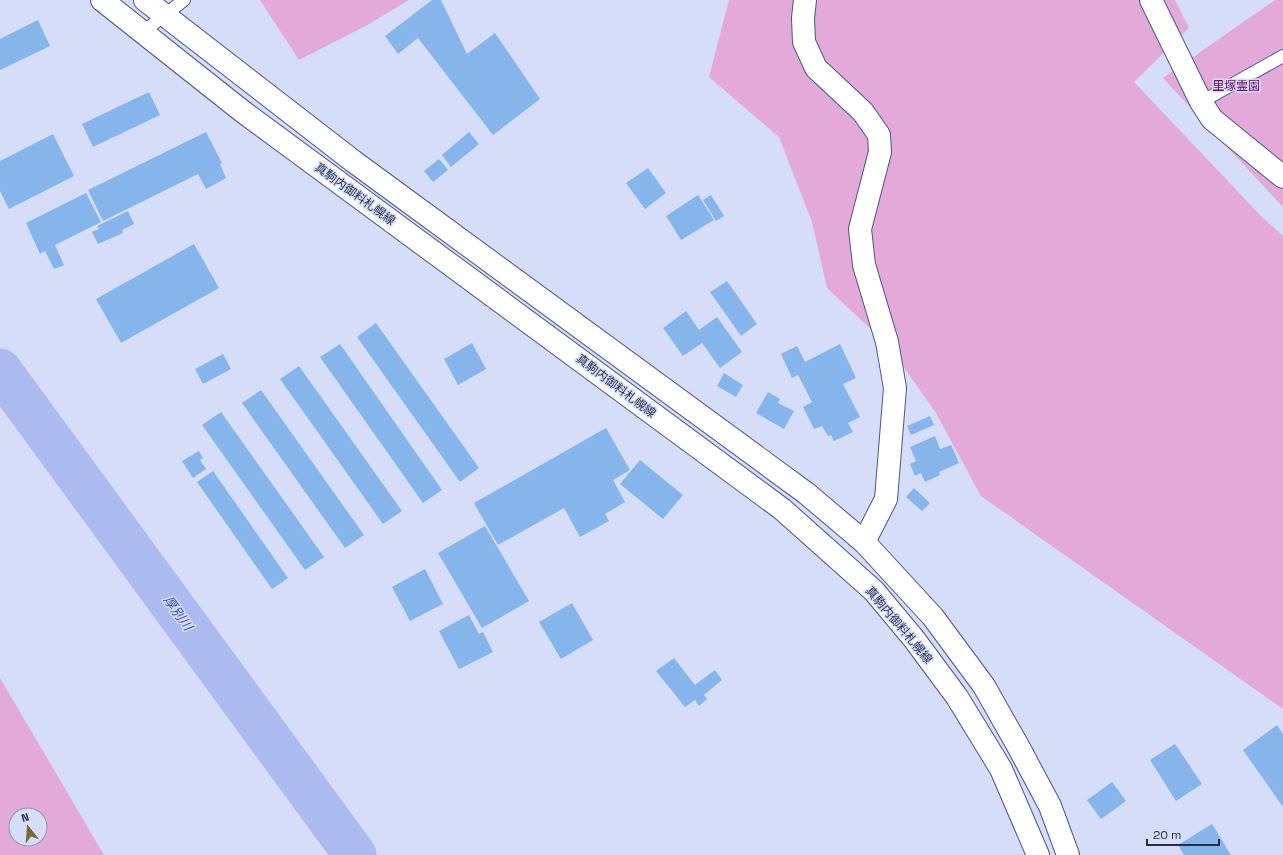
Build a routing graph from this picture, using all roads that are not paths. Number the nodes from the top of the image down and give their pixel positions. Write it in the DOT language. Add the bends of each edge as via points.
graph roads {
  1 [pos="102,0"];
  2 [pos="145,0"];
  3 [pos="184,0"];
  4 [pos="805,0"];
  5 [pos="1151,0"];
  6 [pos="165,16"];
  7 [pos="143,32"];
  8 [pos="1283,56"];
  9 [pos="1201,102"];
  10 [pos="1283,177"];
  11 [pos="864,542"];
  12 [pos="1038,855"];
  13 [pos="1068,855"];
  1 -- 7 [label="main road, 真駒内御料札幌線"];
  2 -- 6 [label="main road, 真駒内御料札幌線"];
  3 -- 6 [label="lane"];
  4 -- 11 [label="main road" via="804,42 816,68 863,112 879,135 880,152 860,229 864,266 887,342 894,388 886,499"];
  5 -- 9 [label="main road"];
  6 -- 7 [label="lane"];
  6 -- 11 [label="main road, 真駒内御料札幌線" via="353,161 806,493"];
  7 -- 12 [label="main road, 真駒内御料札幌線" via="242,111 782,509 874,591 957,697 1001,769"];
  8 -- 9 [label="lane"];
  9 -- 10 [label="main road" via="1212,119"];
  11 -- 13 [label="main road, 真駒内御料札幌線" via="933,617 984,686 1050,806"];
}
